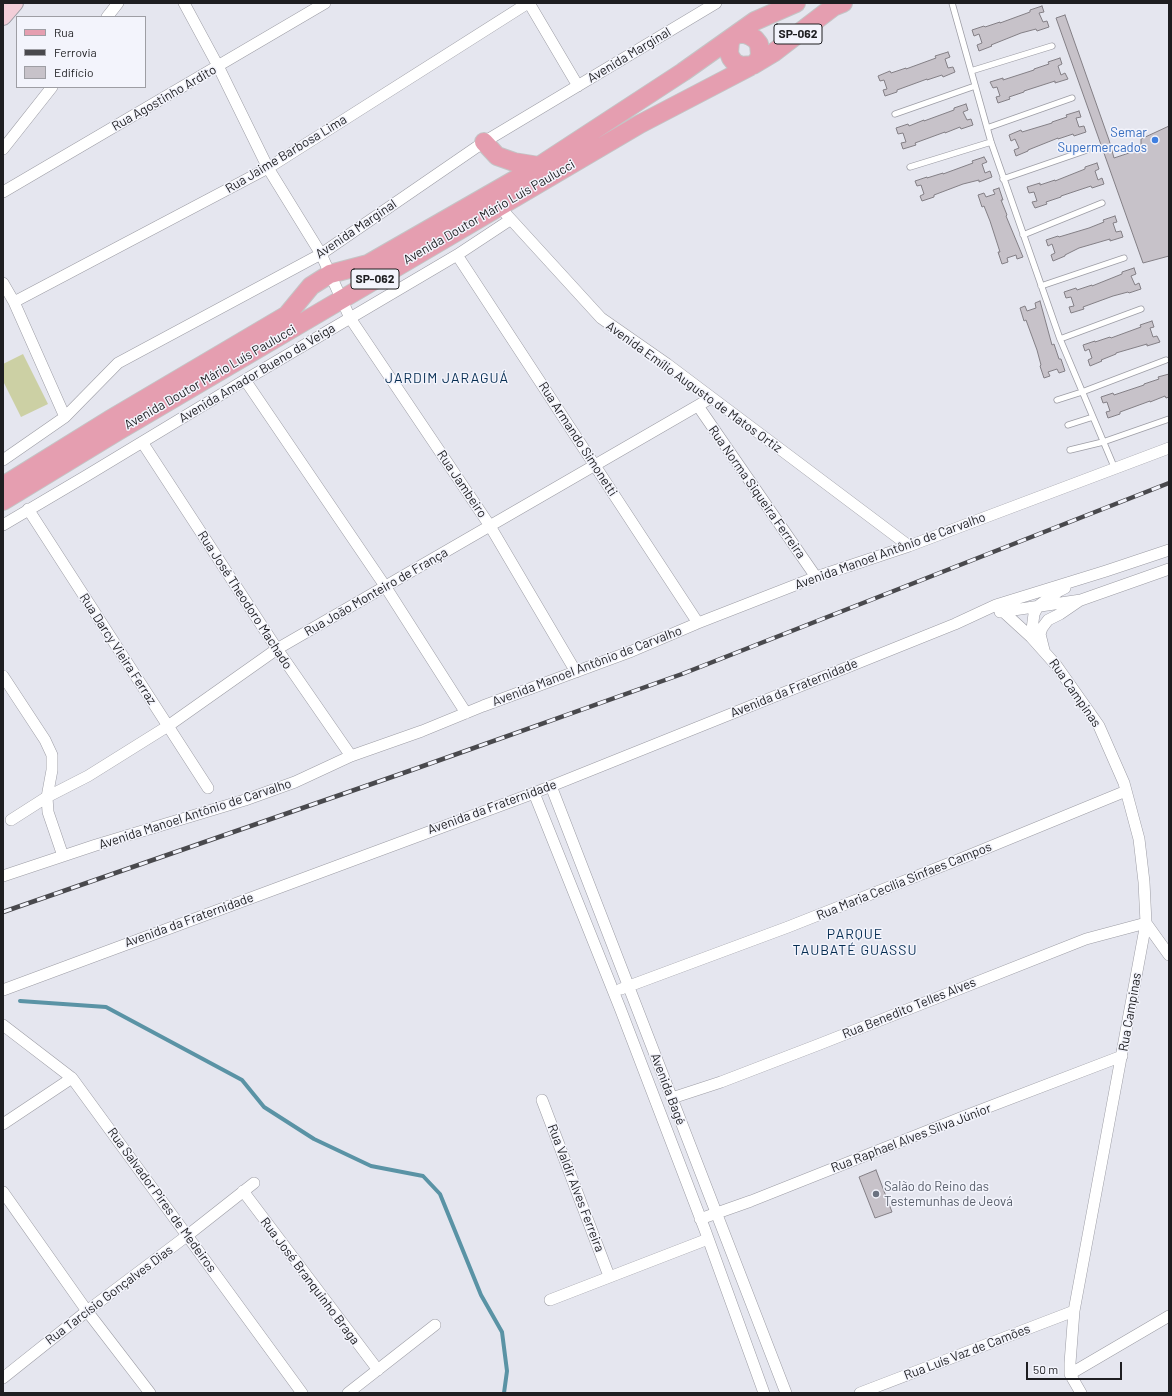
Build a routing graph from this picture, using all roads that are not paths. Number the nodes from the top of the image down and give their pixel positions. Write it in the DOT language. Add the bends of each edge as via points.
graph roads {
  1 [pos="15,3"];
  2 [pos="124,3"];
  3 [pos="184,3"];
  4 [pos="325,3"];
  5 [pos="529,3"];
  6 [pos="716,3"];
  7 [pos="796,3"];
  8 [pos="843,3"];
  9 [pos="952,3"];
  10 [pos="113,10"];
  11 [pos="3,17"];
  12 [pos="734,36"];
  13 [pos="1052,46"];
  14 [pos="753,65"];
  15 [pos="218,66"];
  16 [pos="971,71"];
  17 [pos="578,86"];
  18 [pos="975,86"];
  19 [pos="51,88"];
  20 [pos="1072,98"];
  21 [pos="895,114"];
  22 [pos="987,128"];
  23 [pos="484,142"];
  24 [pos="991,142"];
  25 [pos="3,149"];
  26 [pos="1088,150"];
  27 [pos="539,166"];
  28 [pos="910,167"];
  29 [pos="268,168"];
  30 [pos="1003,179"];
  31 [pos="3,192"];
  32 [pos="1102,203"];
  33 [pos="505,213"];
  34 [pos="1023,234"];
  35 [pos="321,254"];
  36 [pos="457,255"];
  37 [pos="1124,258"];
  38 [pos="330,274"];
  39 [pos="3,283"];
  40 [pos="1041,286"];
  41 [pos="341,300"];
  42 [pos="14,302"];
  43 [pos="1141,309"];
  44 [pos="350,318"];
  45 [pos="1060,339"];
  46 [pos="1166,360"];
  47 [pos="245,380"];
  48 [pos="1082,392"];
  49 [pos="711,398"];
  50 [pos="1057,400"];
  51 [pos="698,406"];
  52 [pos="1093,417"];
  53 [pos="65,418"];
  54 [pos="1169,419"];
  55 [pos="1068,425"];
  56 [pos="142,442"];
  57 [pos="1103,442"];
  58 [pos="1169,448"];
  59 [pos="1070,450"];
  60 [pos="3,460"];
  61 [pos="595,465"];
  62 [pos="1115,468"];
  63 [pos="3,486"];
  64 [pos="3,501"];
  65 [pos="28,509"];
  66 [pos="3,524"];
  67 [pos="490,526"];
  68 [pos="909,546"];
  69 [pos="1169,550"];
  70 [pos="1169,569"];
  71 [pos="1106,571"];
  72 [pos="816,577"];
  73 [pos="385,586"];
  74 [pos="1081,600"];
  75 [pos="1038,606"];
  76 [pos="1000,608"];
  77 [pos="698,623"];
  78 [pos="1031,636"];
  79 [pos="277,649"];
  80 [pos="1044,651"];
  81 [pos="576,672"];
  82 [pos="3,676"];
  83 [pos="466,713"];
  84 [pos="168,726"];
  85 [pos="351,756"];
  86 [pos="551,786"];
  87 [pos="208,788"];
  88 [pos="1126,791"];
  89 [pos="534,793"];
  90 [pos="47,797"];
  91 [pos="11,820"];
  92 [pos="63,856"];
  93 [pos="3,876"];
  94 [pos="1146,923"];
  95 [pos="1169,955"];
  96 [pos="628,986"];
  97 [pos="3,990"];
  98 [pos="613,992"];
  99 [pos="3,1024"];
  100 [pos="1122,1056"];
  101 [pos="72,1078"];
  102 [pos="672,1098"];
  103 [pos="542,1100"];
  104 [pos="3,1124"];
  105 [pos="254,1183"];
  106 [pos="243,1191"];
  107 [pos="3,1192"];
  108 [pos="717,1213"];
  109 [pos="700,1219"];
  110 [pos="188,1235"];
  111 [pos="708,1239"];
  112 [pos="609,1276"];
  113 [pos="550,1300"];
  114 [pos="87,1311"];
  115 [pos="1074,1311"];
  116 [pos="1169,1316"];
  117 [pos="435,1325"];
  118 [pos="378,1370"];
  119 [pos="1070,1374"];
  120 [pos="3,1378"];
  121 [pos="150,1393"];
  122 [pos="302,1393"];
  123 [pos="348,1393"];
  124 [pos="764,1393"];
  125 [pos="786,1393"];
  126 [pos="860,1393"];
  127 [pos="1081,1393"];
  1 -- 11 [label="main road"];
  2 -- 10 [label="street"];
  3 -- 15 [label="street, Rua Jambeiro"];
  4 -- 15 [label="street, Rua Agostinho Ardito"];
  5 -- 17 [label="street"];
  5 -- 29 [label="street, Rua Jaime Barbosa Lima"];
  6 -- 17 [label="street, Avenida Marginal"];
  7 -- 12 [label="main road, SP-062" via="755,21"];
  8 -- 14 [label="main road, SP-062" via="833,7"];
  9 -- 16 [label="lane"];
  12 -- 14 [label="main road, SP-062" via="745,34 755,39 760,55"];
  12 -- 27 [label="main road, Avenida Doutor Mário Luís Paulucci / SP-062"];
  13 -- 16 [label="lane"];
  14 -- 33 [label="main road, Avenida Doutor Mário Luís Paulucci / SP-062" via="640,124"];
  15 -- 29 [label="street, Rua Jambeiro"];
  15 -- 31 [label="street, Rua Agostinho Ardito"];
  16 -- 18 [label="lane"];
  17 -- 23 [label="street, Avenida Marginal"];
  18 -- 21 [label="lane"];
  18 -- 22 [label="lane"];
  19 -- 25 [label="street"];
  20 -- 22 [label="lane"];
  22 -- 24 [label="lane"];
  23 -- 27 [label="main road" via="497,156"];
  23 -- 35 [label="street, Avenida Marginal"];
  24 -- 28 [label="lane"];
  24 -- 30 [label="lane"];
  26 -- 30 [label="lane"];
  27 -- 38 [label="main road, Avenida Doutor Mário Luís Paulucci / SP-062" via="368,264"];
  29 -- 35 [label="street, Rua Jambeiro"];
  29 -- 42 [label="street, Rua Jaime Barbosa Lima"];
  30 -- 34 [label="lane"];
  32 -- 34 [label="lane"];
  33 -- 36 [label="street, Avenida Amador Bueno da Veiga"];
  33 -- 41 [label="main road, Avenida Doutor Mário Luís Paulucci / SP-062"];
  33 -- 49 [label="street, Avenida Emílio Augusto de Matos Ortiz" via="601,318"];
  34 -- 40 [label="lane"];
  35 -- 38 [label="street, Rua Jambeiro"];
  35 -- 53 [label="street, Avenida Marginal" via="118,363"];
  36 -- 44 [label="street, Avenida Amador Bueno da Veiga"];
  36 -- 61 [label="street, Rua Armando Simonetti"];
  37 -- 40 [label="lane"];
  38 -- 41 [label="street, Rua Jambeiro"];
  38 -- 63 [label="main road, Avenida Doutor Mário Luís Paulucci / SP-062" via="312,286 287,315"];
  39 -- 42 [label="street"];
  40 -- 45 [label="lane"];
  41 -- 44 [label="street, Rua Jambeiro"];
  41 -- 64 [label="main road, Avenida Doutor Mário Luís Paulucci / SP-062"];
  42 -- 53 [label="street"];
  43 -- 45 [label="lane"];
  44 -- 47 [label="street, Avenida Amador Bueno da Veiga"];
  44 -- 67 [label="street, Rua Jambeiro"];
  45 -- 48 [label="lane"];
  46 -- 48 [label="lane"];
  47 -- 56 [label="street, Avenida Amador Bueno da Veiga"];
  47 -- 73 [label="street"];
  48 -- 50 [label="lane"];
  48 -- 52 [label="lane"];
  49 -- 51 [label="street, Rua João Monteiro de França"];
  49 -- 68 [label="street, Avenida Emílio Augusto de Matos Ortiz"];
  51 -- 61 [label="street, Rua João Monteiro de França"];
  51 -- 72 [label="street, Rua Norma Siqueira Ferreira"];
  52 -- 55 [label="lane"];
  52 -- 57 [label="lane"];
  53 -- 60 [label="street, Avenida Marginal"];
  54 -- 57 [label="lane"];
  56 -- 65 [label="street, Avenida Amador Bueno da Veiga"];
  56 -- 79 [label="street, Rua José Theodoro Machado"];
  57 -- 59 [label="lane"];
  57 -- 62 [label="lane"];
  58 -- 62 [label="street, Avenida Manoel Antônio de Carvalho"];
  61 -- 67 [label="street, Rua João Monteiro de França"];
  61 -- 77 [label="street, Rua Armando Simonetti"];
  62 -- 68 [label="street, Avenida Manoel Antônio de Carvalho"];
  65 -- 66 [label="street, Avenida Amador Bueno da Veiga"];
  65 -- 84 [label="street, Rua Darcy Vieira Ferraz"];
  67 -- 73 [label="street, Rua João Monteiro de França"];
  67 -- 81 [label="street, Rua Jambeiro"];
  68 -- 72 [label="street, Avenida Manoel Antônio de Carvalho"];
  69 -- 71 [label="street, Avenida da Fraternidade"];
  70 -- 74 [label="street, Avenida da Fraternidade"];
  71 -- 75 [label="street" via="1059,591"];
  71 -- 76 [label="street, Avenida da Fraternidade"];
  72 -- 77 [label="street, Avenida Manoel Antônio de Carvalho"];
  73 -- 79 [label="street, Rua João Monteiro de França"];
  73 -- 83 [label="street"];
  74 -- 75 [label="street, Avenida da Fraternidade"];
  74 -- 80 [label="street, Rua Campinas" via="1048,620 1042,628 1040,634"];
  75 -- 76 [label="street, Avenida da Fraternidade"];
  75 -- 78 [label="street" via="1034,614"];
  76 -- 78 [label="street, Rua Campinas"];
  76 -- 86 [label="street, Avenida da Fraternidade" via="977,614"];
  77 -- 81 [label="street, Avenida Manoel Antônio de Carvalho"];
  78 -- 80 [label="street, Rua Campinas"];
  79 -- 84 [label="street, Rua João Monteiro de França"];
  79 -- 85 [label="street, Rua José Theodoro Machado"];
  80 -- 88 [label="street, Rua Campinas" via="1099,726"];
  81 -- 83 [label="street, Avenida Manoel Antônio de Carvalho"];
  82 -- 90 [label="street" via="52,755"];
  83 -- 85 [label="street, Avenida Manoel Antônio de Carvalho"];
  84 -- 87 [label="street, Rua Darcy Vieira Ferraz"];
  84 -- 90 [label="street, Rua João Monteiro de França" via="88,776"];
  85 -- 92 [label="street, Avenida Manoel Antônio de Carvalho" via="296,782 245,800"];
  86 -- 89 [label="street, Avenida da Fraternidade"];
  86 -- 96 [label="street, Avenida Bagé"];
  88 -- 94 [label="street, Rua Campinas" via="1139,839"];
  88 -- 96 [label="street, Rua Maria Cecília Sinfaes Campos" via="958,860"];
  89 -- 97 [label="street, Avenida da Fraternidade"];
  89 -- 98 [label="street, Avenida Bagé"];
  90 -- 91 [label="street, Rua João Monteiro de França"];
  90 -- 92 [label="street" via="48,812"];
  92 -- 93 [label="street, Avenida Manoel Antônio de Carvalho"];
  94 -- 95 [label="street"];
  94 -- 100 [label="street, Rua Campinas"];
  94 -- 102 [label="street, Rua Benedito Telles Alves" via="1086,938 820,1044"];
  96 -- 98 [label="street, Rua Maria Cecília Sinfaes Campos"];
  96 -- 102 [label="street, Avenida Bagé"];
  98 -- 109 [label="street, Avenida Bagé"];
  99 -- 101 [label="street, Rua Salvador Pires de Medeiros"];
  100 -- 108 [label="street, Rua Raphael Alves Silva Júnior"];
  100 -- 115 [label="street, Rua Campinas"];
  101 -- 104 [label="street"];
  101 -- 110 [label="street, Rua Salvador Pires de Medeiros"];
  102 -- 108 [label="street, Avenida Bagé"];
  103 -- 112 [label="street, Rua Valdir Alves Ferreira"];
  105 -- 106 [label="street, Rua Tarcísio Gonçalves Dias"];
  106 -- 110 [label="street, Rua Tarcísio Gonçalves Dias"];
  106 -- 118 [label="street, Rua José Branquinho Braga"];
  107 -- 114 [label="street"];
  108 -- 109 [label="street, Rua Raphael Alves Silva Júnior"];
  108 -- 125 [label="street, Avenida Bagé"];
  109 -- 111 [label="street, Avenida Bagé"];
  110 -- 114 [label="street, Rua Tarcísio Gonçalves Dias"];
  110 -- 122 [label="street, Rua Salvador Pires de Medeiros"];
  111 -- 112 [label="street"];
  111 -- 124 [label="street, Avenida Bagé"];
  112 -- 113 [label="street"];
  114 -- 120 [label="street, Rua Tarcísio Gonçalves Dias"];
  114 -- 121 [label="street"];
  115 -- 119 [label="street, Rua Campinas"];
  115 -- 126 [label="street, Rua Luís Vaz de Camões"];
  116 -- 119 [label="street"];
  117 -- 118 [label="street"];
  118 -- 123 [label="street"];
  119 -- 127 [label="street"];
}
